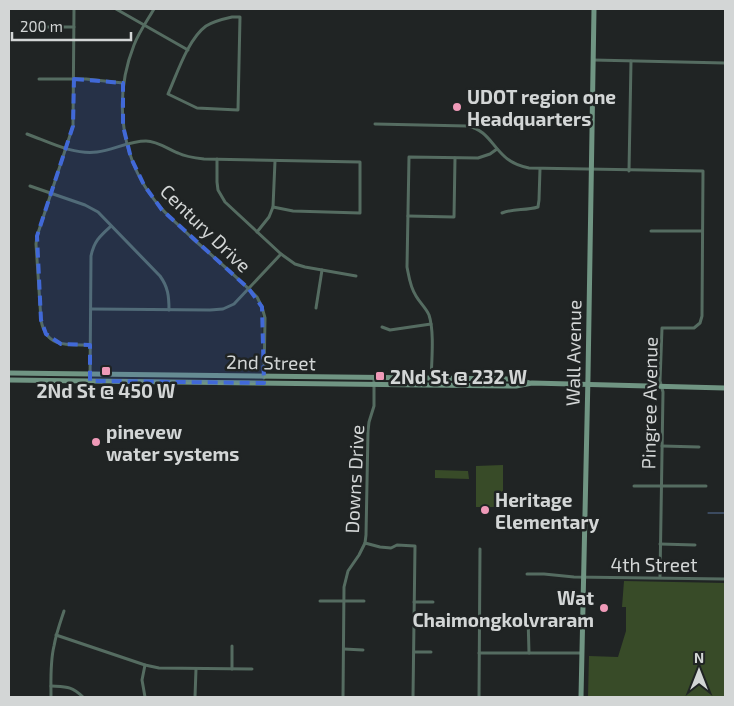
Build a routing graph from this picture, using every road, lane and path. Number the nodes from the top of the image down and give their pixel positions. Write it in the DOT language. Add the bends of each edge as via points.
graph roads {
  1 [pos="74,9"];
  2 [pos="116,9"];
  3 [pos="154,9"];
  4 [pos="594,9"];
  5 [pos="144,26"];
  6 [pos="38,27"];
  7 [pos="74,27"];
  8 [pos="188,50"];
  9 [pos="592,60"];
  10 [pos="631,61"];
  11 [pos="725,62"];
  12 [pos="38,79"];
  13 [pos="74,79"];
  14 [pos="123,83"];
  15 [pos="375,124"];
  16 [pos="27,134"];
  17 [pos="127,145"];
  18 [pos="66,148"];
  19 [pos="497,149"];
  20 [pos="455,158"];
  21 [pos="217,160"];
  22 [pos="275,161"];
  23 [pos="540,169"];
  24 [pos="591,170"];
  25 [pos="629,171"];
  26 [pos="30,186"];
  27 [pos="51,193"];
  28 [pos="273,207"];
  29 [pos="502,213"];
  30 [pos="408,216"];
  31 [pos="111,226"];
  32 [pos="651,231"];
  33 [pos="702,231"];
  34 [pos="257,232"];
  35 [pos="281,254"];
  36 [pos="322,270"];
  37 [pos="356,276"];
  38 [pos="249,289"];
  39 [pos="91,308"];
  40 [pos="316,308"];
  41 [pos="169,310"];
  42 [pos="430,324"];
  43 [pos="382,327"];
  44 [pos="90,346"];
  45 [pos="9,374"];
  46 [pos="90,374"];
  47 [pos="264,376"];
  48 [pos="374,378"];
  49 [pos="9,380"];
  50 [pos="90,381"];
  51 [pos="431,382"];
  52 [pos="264,383"];
  53 [pos="374,384"];
  54 [pos="588,385"];
  55 [pos="662,387"];
  56 [pos="725,388"];
  57 [pos="662,446"];
  58 [pos="699,447"];
  59 [pos="634,486"];
  60 [pos="662,486"];
  61 [pos="706,486"];
  62 [pos="364,543"];
  63 [pos="660,544"];
  64 [pos="695,544"];
  65 [pos="480,549"];
  66 [pos="527,574"];
  67 [pos="583,577"];
  68 [pos="660,577"];
  69 [pos="725,579"];
  70 [pos="320,601"];
  71 [pos="344,601"];
  72 [pos="364,601"];
  73 [pos="414,602"];
  74 [pos="433,602"];
  75 [pos="64,611"];
  76 [pos="528,617"];
  77 [pos="56,635"];
  78 [pos="232,646"];
  79 [pos="344,649"];
  80 [pos="363,650"];
  81 [pos="414,652"];
  82 [pos="430,652"];
  83 [pos="479,653"];
  84 [pos="529,653"];
  85 [pos="582,653"];
  86 [pos="145,665"];
  87 [pos="196,669"];
  88 [pos="232,669"];
  89 [pos="252,669"];
  90 [pos="51,686"];
  91 [pos="51,697"];
  92 [pos="83,697"];
  93 [pos="145,697"];
  94 [pos="195,697"];
  95 [pos="343,697"];
  96 [pos="413,697"];
  97 [pos="479,697"];
  98 [pos="581,697"];
  1 -- 7 [label="street"];
  2 -- 5 [label="street"];
  3 -- 5 [label="street, Century Drive"];
  4 -- 9 [label="main road, Wall Avenue"];
  5 -- 8 [label="street"];
  5 -- 14 [label="street, Century Drive" via="134,45"];
  6 -- 7 [label="street"];
  7 -- 13 [label="street"];
  8 -- 8 [label="street" via="168,94 196,108 238,110 240,17 224,18 207,25 198,32"];
  9 -- 10 [label="street"];
  9 -- 24 [label="main road, Wall Avenue"];
  10 -- 11 [label="street"];
  10 -- 25 [label="street"];
  12 -- 13 [label="street"];
  13 -- 14 [label="street"];
  13 -- 18 [label="street" via="73,126"];
  14 -- 17 [label="street, Century Drive" via="123,126"];
  15 -- 19 [label="street" via="467,126 483,132"];
  16 -- 18 [label="street"];
  17 -- 18 [label="street" via="92,152"];
  17 -- 21 [label="street" via="152,142 179,154"];
  17 -- 38 [label="street, Century Drive" via="144,185 162,210"];
  18 -- 27 [label="street"];
  19 -- 20 [label="street" via="478,158"];
  19 -- 23 [label="street" via="515,165"];
  20 -- 30 [label="street" via="409,158"];
  20 -- 30 [label="street" via="454,216"];
  21 -- 22 [label="street"];
  21 -- 34 [label="street" via="221,196"];
  22 -- 28 [label="street"];
  22 -- 28 [label="street" via="360,162 360,213 293,211"];
  23 -- 24 [label="street"];
  23 -- 29 [label="street" via="538,207"];
  24 -- 25 [label="street"];
  24 -- 54 [label="main road, Wall Avenue"];
  25 -- 33 [label="street, Pingree Avenue" via="703,171"];
  26 -- 27 [label="street"];
  27 -- 31 [label="street" via="92,208"];
  27 -- 44 [label="street" via="36,244 42,327 52,340 61,344"];
  28 -- 34 [label="street"];
  30 -- 42 [label="street" via="408,278 429,315"];
  31 -- 39 [label="street" via="93,245"];
  31 -- 41 [label="street" via="160,276 166,285"];
  32 -- 33 [label="street"];
  33 -- 55 [label="street, Pingree Avenue" via="702,316 694,328 662,328"];
  34 -- 35 [label="street"];
  35 -- 36 [label="street" via="296,264"];
  35 -- 38 [label="street"];
  36 -- 37 [label="street"];
  36 -- 40 [label="street"];
  38 -- 41 [label="street" via="234,304 223,309"];
  38 -- 47 [label="street, Century Drive" via="257,297 265,318"];
  39 -- 41 [label="street"];
  39 -- 44 [label="street"];
  42 -- 43 [label="street" via="390,330"];
  42 -- 51 [label="street"];
  44 -- 46 [label="street"];
  45 -- 46 [label="main road, 2nd Street"];
  46 -- 47 [label="main road, 2nd Street"];
  46 -- 50 [label="street"];
  47 -- 48 [label="main road, 2nd Street"];
  47 -- 52 [label="street, Century Drive"];
  48 -- 51 [label="main road, 2nd Street"];
  48 -- 53 [label="street, Downs Drive"];
  49 -- 50 [label="main road, 2nd Street"];
  50 -- 52 [label="main road, 2nd Street"];
  51 -- 53 [label="main road, 2nd Street"];
  51 -- 54 [label="main road, 2nd Street"];
  52 -- 53 [label="main road, 2nd Street"];
  53 -- 62 [label="street, Downs Drive" via="374,406 368,431"];
  54 -- 55 [label="main road, 2nd Street"];
  54 -- 67 [label="main road, Wall Avenue"];
  55 -- 56 [label="main road, 2nd Street"];
  55 -- 57 [label="street, Pingree Avenue"];
  57 -- 58 [label="street"];
  57 -- 60 [label="street, Pingree Avenue"];
  59 -- 60 [label="street"];
  60 -- 61 [label="street"];
  60 -- 63 [label="street, Pingree Avenue"];
  62 -- 71 [label="street, Downs Drive" via="348,571"];
  62 -- 73 [label="street" via="391,548 415,546"];
  63 -- 64 [label="street"];
  63 -- 68 [label="street, Pingree Avenue"];
  65 -- 83 [label="street"];
  66 -- 67 [label="street, 4th Street"];
  67 -- 68 [label="street, 4th Street"];
  67 -- 85 [label="main road, Wall Avenue"];
  68 -- 69 [label="street, 4th Street"];
  70 -- 71 [label="street"];
  71 -- 72 [label="street"];
  71 -- 79 [label="street, Downs Drive"];
  73 -- 74 [label="street"];
  73 -- 81 [label="street"];
  75 -- 77 [label="street"];
  76 -- 84 [label="street"];
  77 -- 86 [label="street"];
  77 -- 90 [label="street"];
  78 -- 88 [label="street"];
  79 -- 80 [label="street"];
  79 -- 95 [label="street, Downs Drive"];
  81 -- 82 [label="street"];
  81 -- 96 [label="street"];
  83 -- 84 [label="street"];
  83 -- 97 [label="street"];
  84 -- 85 [label="street"];
  85 -- 98 [label="main road, Wall Avenue"];
  86 -- 87 [label="street"];
  86 -- 93 [label="street" via="142,680"];
  87 -- 88 [label="street"];
  87 -- 94 [label="street"];
  88 -- 89 [label="street"];
  90 -- 91 [label="street"];
  90 -- 92 [label="street" via="68,687"];
}
